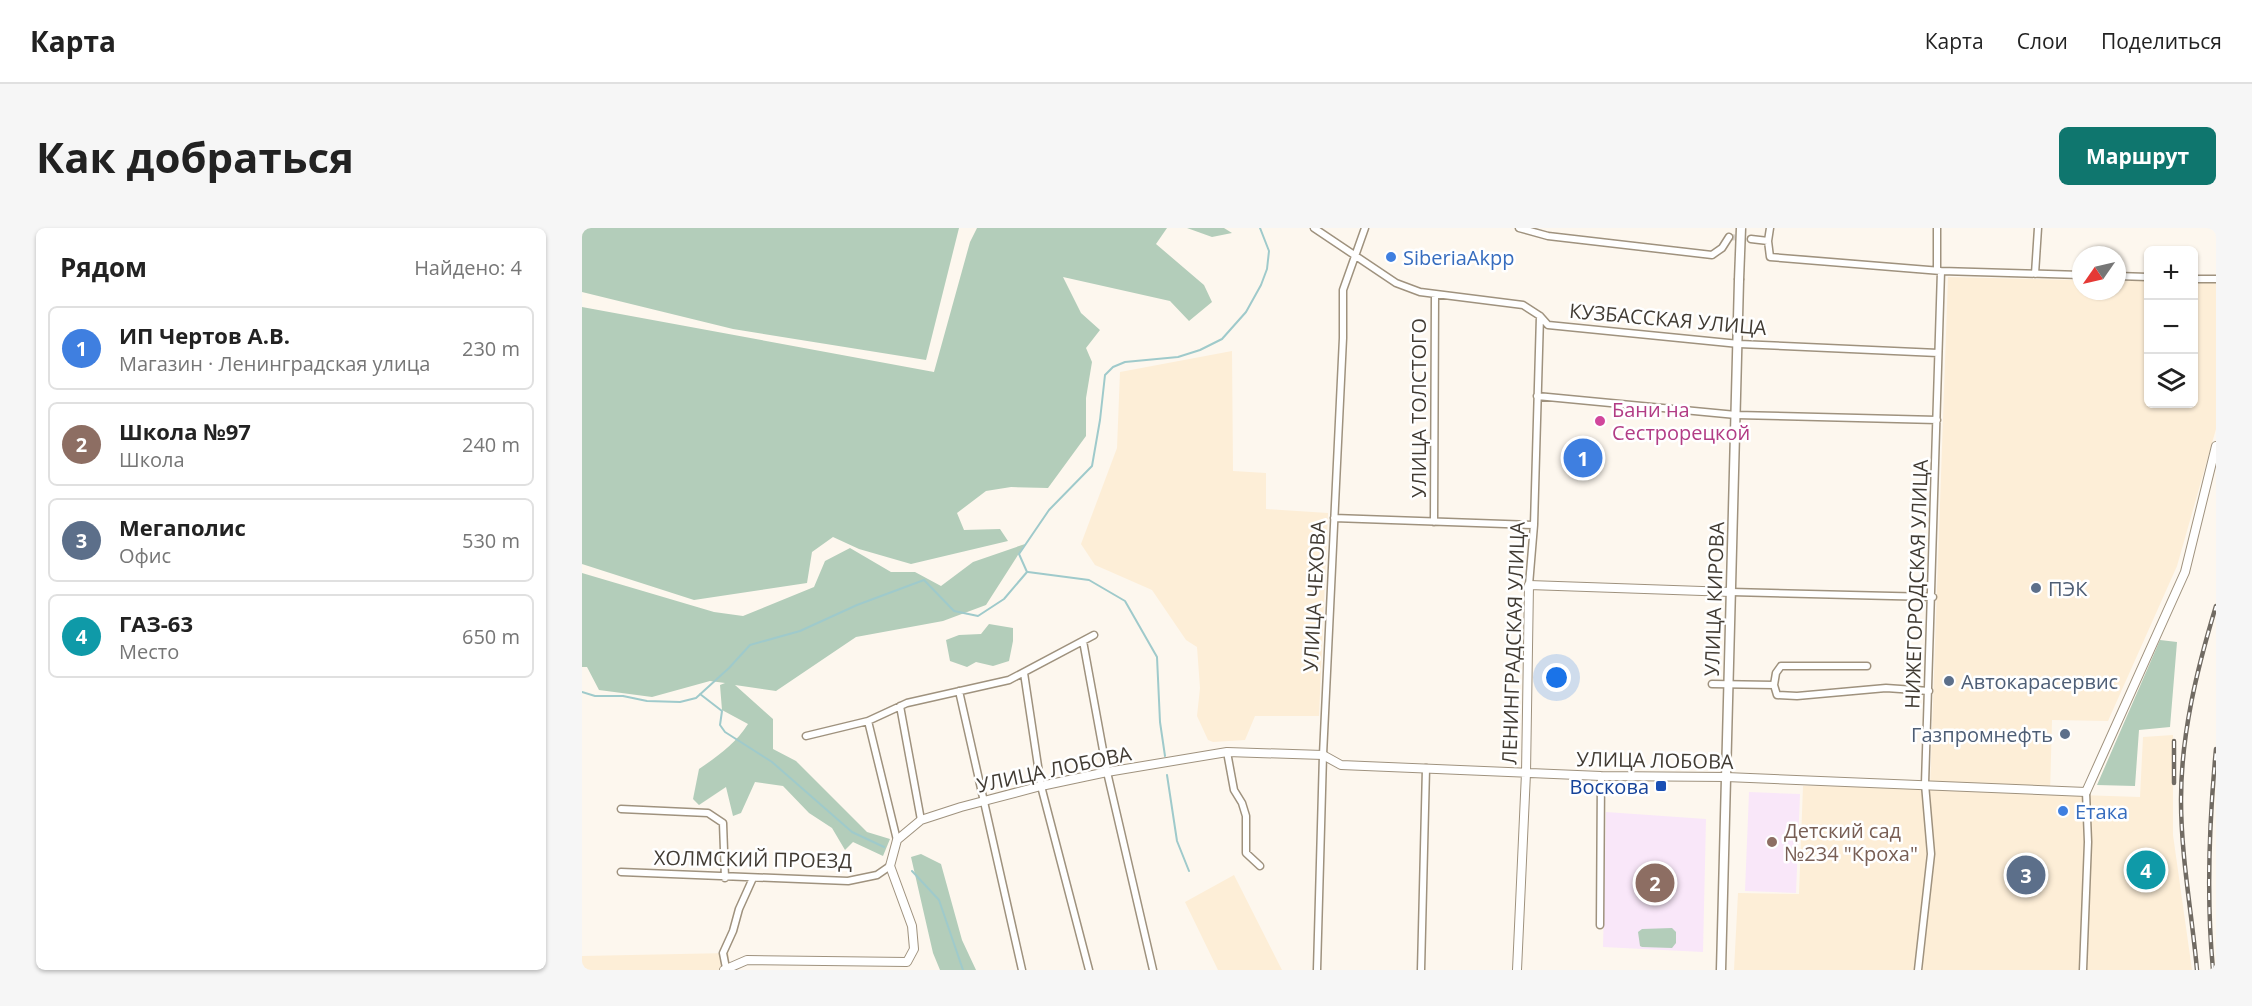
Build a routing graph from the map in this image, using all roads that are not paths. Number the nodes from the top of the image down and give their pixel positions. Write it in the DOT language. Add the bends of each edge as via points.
graph roads {
  1 [pos="1314,228"];
  2 [pos="1365,228"];
  3 [pos="1519,228"];
  4 [pos="1550,228"];
  5 [pos="1741,228"];
  6 [pos="1770,228"];
  7 [pos="1937,228"];
  8 [pos="2038,228"];
  9 [pos="1548,236"];
  10 [pos="1729,237"];
  11 [pos="1751,239"];
  12 [pos="1768,241"];
  13 [pos="1356,255"];
  14 [pos="1939,271"];
  15 [pos="2035,274"];
  16 [pos="2072,275"];
  17 [pos="2126,276"];
  18 [pos="2144,277"];
  19 [pos="2198,279"];
  20 [pos="2216,279"];
  21 [pos="1435,294"];
  22 [pos="1540,316"];
  23 [pos="1739,344"];
  24 [pos="1938,353"];
  25 [pos="1538,396"];
  26 [pos="1736,415"];
  27 [pos="1937,420"];
  28 [pos="2216,446"];
  29 [pos="1335,518"];
  30 [pos="1434,522"];
  31 [pos="1534,525"];
  32 [pos="1529,585"];
  33 [pos="1731,592"];
  34 [pos="1933,597"];
  35 [pos="1094,635"];
  36 [pos="1083,641"];
  37 [pos="1867,666"];
  38 [pos="1024,673"];
  39 [pos="1712,684"];
  40 [pos="1728,684"];
  41 [pos="1774,685"];
  42 [pos="959,691"];
  43 [pos="1929,691"];
  44 [pos="900,706"];
  45 [pos="868,721"];
  46 [pos="806,736"];
  47 [pos="1227,752"];
  48 [pos="1323,755"];
  49 [pos="1426,768"];
  50 [pos="1107,772"];
  51 [pos="1526,773"];
  52 [pos="1601,776"];
  53 [pos="1726,777"];
  54 [pos="1925,784"];
  55 [pos="1041,786"];
  56 [pos="2086,792"];
  57 [pos="985,800"];
  58 [pos="621,809"];
  59 [pos="921,820"];
  60 [pos="897,840"];
  61 [pos="890,866"];
  62 [pos="1260,866"];
  63 [pos="621,872"];
  64 [pos="725,878"];
  65 [pos="753,878"];
  66 [pos="1600,925"];
  67 [pos="906,966"];
  68 [pos="725,969"];
  69 [pos="1022,970"];
  70 [pos="1089,970"];
  71 [pos="1153,970"];
  72 [pos="1317,970"];
  73 [pos="1421,970"];
  74 [pos="1517,970"];
  75 [pos="1721,970"];
  76 [pos="1918,970"];
  77 [pos="2083,970"];
  1 -- 13 [label="street, КУЗБАССКАЯ УЛИЦА"];
  2 -- 13 [label="street, УЛИЦА ЧЕХОВА"];
  3 -- 9 [label="street"];
  4 -- 9 [label="street"];
  5 -- 23 [label="main road, УЛИЦА КИРОВА, bridge"];
  6 -- 12 [label="street"];
  7 -- 14 [label="street, НИЖЕГОРОДСКАЯ УЛИЦА"];
  8 -- 15 [label="street"];
  9 -- 10 [label="street" via="1712,255"];
  11 -- 12 [label="street"];
  12 -- 14 [label="street" via="1770,257"];
  13 -- 21 [label="street, КУЗБАССКАЯ УЛИЦА" via="1396,283"];
  13 -- 29 [label="street, УЛИЦА ЧЕХОВА" via="1343,290"];
  14 -- 15 [label="street"];
  14 -- 24 [label="street, НИЖЕГОРОДСКАЯ УЛИЦА"];
  15 -- 16 [label="street"];
  17 -- 18 [label="street"];
  19 -- 20 [label="street"];
  21 -- 22 [label="street, КУЗБАССКАЯ УЛИЦА" via="1523,305"];
  21 -- 30 [label="street, УЛИЦА ТОЛСТОГО"];
  22 -- 23 [label="street, КУЗБАССКАЯ УЛИЦА" via="1548,325"];
  22 -- 25 [label="street, ЛЕНИНГРАДСКАЯ УЛИЦА"];
  23 -- 24 [label="street, КУЗБАССКАЯ УЛИЦА"];
  23 -- 26 [label="main road, УЛИЦА КИРОВА"];
  24 -- 27 [label="street, НИЖЕГОРОДСКАЯ УЛИЦА"];
  25 -- 26 [label="street"];
  25 -- 31 [label="street, ЛЕНИНГРАДСКАЯ УЛИЦА"];
  26 -- 27 [label="street"];
  26 -- 33 [label="main road, УЛИЦА КИРОВА"];
  27 -- 34 [label="street, НИЖЕГОРОДСКАЯ УЛИЦА"];
  28 -- 56 [label="street" via="2185,572"];
  29 -- 30 [label="street"];
  29 -- 48 [label="street, УЛИЦА ЧЕХОВА"];
  30 -- 31 [label="street"];
  31 -- 32 [label="street, ЛЕНИНГРАДСКАЯ УЛИЦА"];
  32 -- 33 [label="street"];
  32 -- 51 [label="street, ЛЕНИНГРАДСКАЯ УЛИЦА"];
  33 -- 34 [label="street"];
  33 -- 40 [label="main road, УЛИЦА КИРОВА"];
  34 -- 43 [label="street, НИЖЕГОРОДСКАЯ УЛИЦА"];
  35 -- 36 [label="street"];
  36 -- 38 [label="street"];
  36 -- 50 [label="street"];
  37 -- 41 [label="street" via="1781,666"];
  38 -- 42 [label="street"];
  38 -- 55 [label="street"];
  39 -- 40 [label="street"];
  40 -- 41 [label="street"];
  40 -- 53 [label="main road, УЛИЦА КИРОВА"];
  41 -- 43 [label="street" via="1777,695 1797,696 1886,688"];
  42 -- 44 [label="street"];
  42 -- 57 [label="street"];
  43 -- 54 [label="street, НИЖЕГОРОДСКАЯ УЛИЦА"];
  44 -- 45 [label="street"];
  44 -- 59 [label="street"];
  45 -- 46 [label="street"];
  45 -- 60 [label="street"];
  47 -- 48 [label="street, УЛИЦА ЛОБОВА"];
  47 -- 50 [label="street, УЛИЦА ЛОБОВА"];
  47 -- 62 [label="street" via="1234,790 1246,816 1246,853"];
  48 -- 49 [label="street, УЛИЦА ЛОБОВА" via="1341,765"];
  48 -- 72 [label="street, УЛИЦА ЧЕХОВА"];
  49 -- 51 [label="street, УЛИЦА ЛОБОВА"];
  49 -- 73 [label="street"];
  50 -- 55 [label="street, УЛИЦА ЛОБОВА"];
  50 -- 71 [label="street"];
  51 -- 52 [label="street, УЛИЦА ЛОБОВА"];
  51 -- 74 [label="street, ЛЕНИНГРАДСКАЯ УЛИЦА"];
  52 -- 53 [label="street, УЛИЦА ЛОБОВА"];
  52 -- 66 [label="street"];
  53 -- 54 [label="street, УЛИЦА ЛОБОВА"];
  53 -- 75 [label="main road, УЛИЦА КИРОВА"];
  54 -- 56 [label="street, УЛИЦА ЛОБОВА"];
  54 -- 76 [label="street, НИЖЕГОРОДСКАЯ УЛИЦА" via="1931,854"];
  55 -- 57 [label="street, УЛИЦА ЛОБОВА"];
  55 -- 70 [label="street"];
  56 -- 77 [label="street"];
  57 -- 59 [label="street, УЛИЦА ЛОБОВА"];
  57 -- 69 [label="street"];
  58 -- 64 [label="street" via="708,813 723,823"];
  59 -- 60 [label="street, УЛИЦА ЛОБОВА"];
  60 -- 61 [label="street"];
  61 -- 65 [label="street, ХОЛМСКИЙ ПРОЕЗД" via="877,875 848,881"];
  61 -- 67 [label="street" via="912,926 914,949"];
  63 -- 64 [label="street, ХОЛМСКИЙ ПРОЕЗД"];
  64 -- 65 [label="street, ХОЛМСКИЙ ПРОЕЗД"];
  65 -- 68 [label="street" via="723,953"];
  67 -- 68 [label="street" via="747,960"];
}
